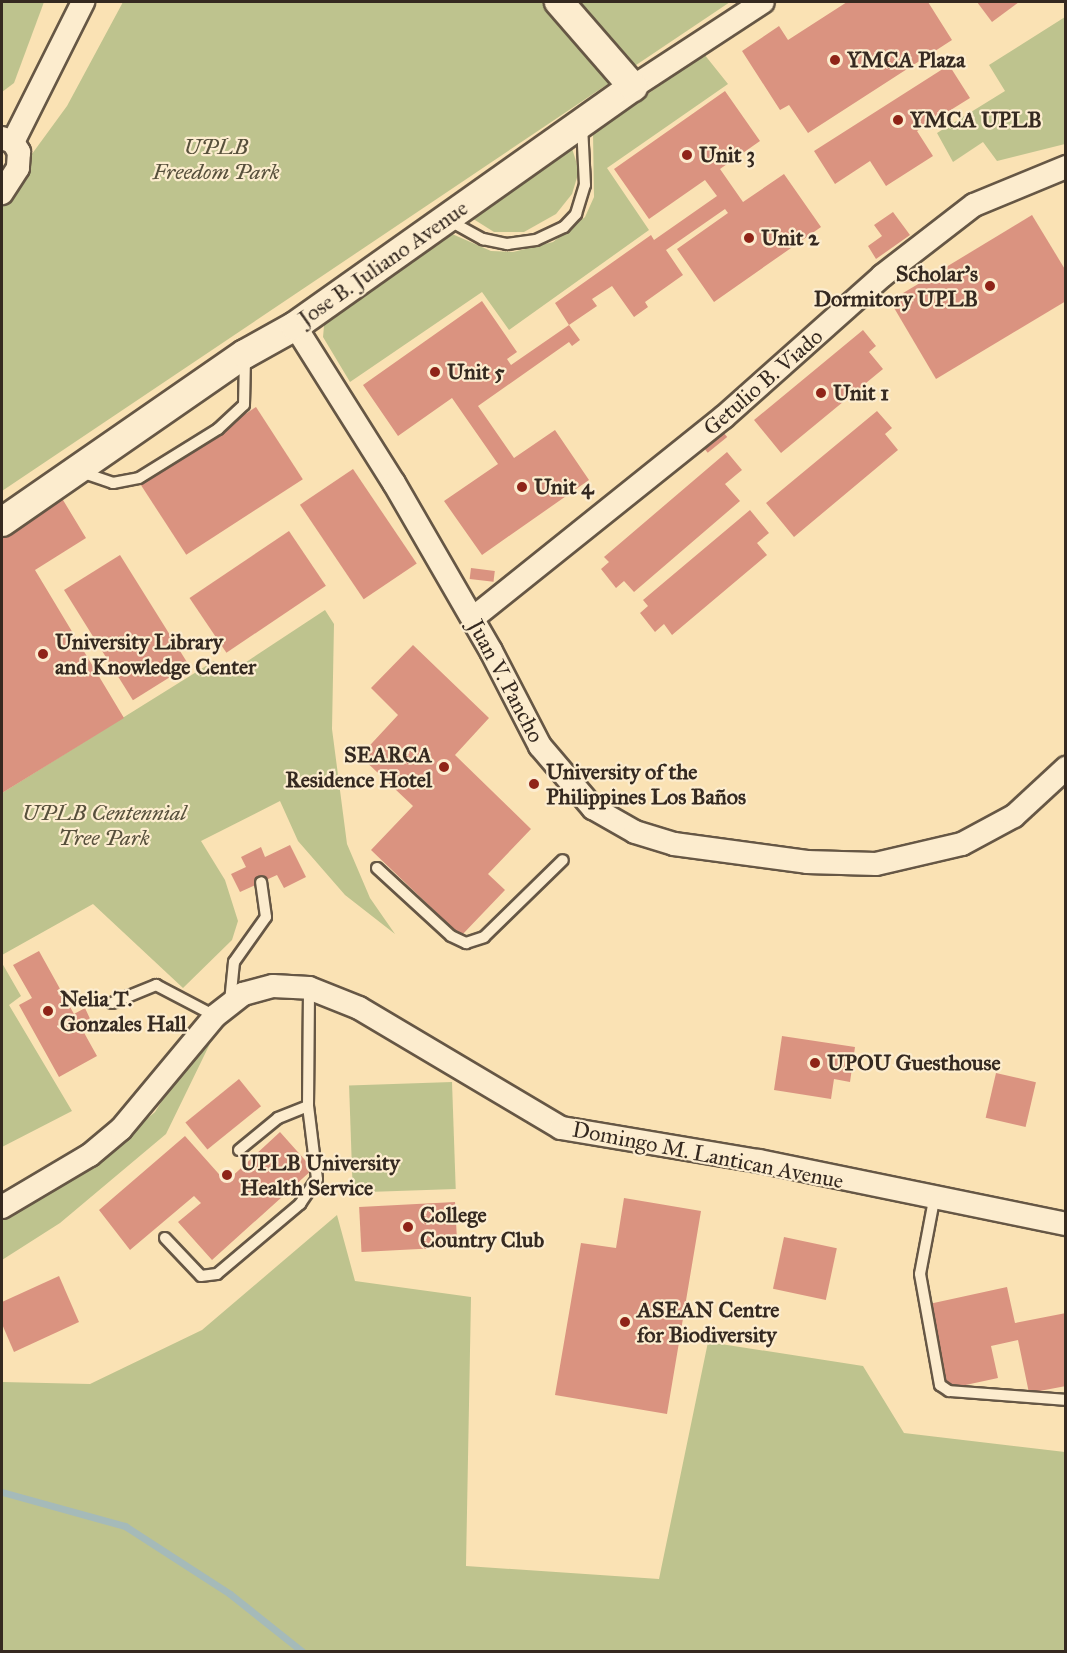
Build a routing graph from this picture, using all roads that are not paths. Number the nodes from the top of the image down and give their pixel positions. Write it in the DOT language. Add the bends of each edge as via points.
graph roads {
  1 [pos="83,2"];
  2 [pos="559,2"];
  3 [pos="764,2"];
  4 [pos="633,87"];
  5 [pos="582,123"];
  6 [pos="7,140"];
  7 [pos="1065,167"];
  8 [pos="2,193"];
  9 [pos="444,219"];
  10 [pos="295,326"];
  11 [pos="245,354"];
  12 [pos="77,470"];
  13 [pos="2,522"];
  14 [pos="473,618"];
  15 [pos="1065,768"];
  16 [pos="563,860"];
  17 [pos="377,868"];
  18 [pos="261,882"];
  19 [pos="309,988"];
  20 [pos="112,1003"];
  21 [pos="223,1009"];
  22 [pos="308,1106"];
  23 [pos="239,1149"];
  24 [pos="934,1200"];
  25 [pos="2,1207"];
  26 [pos="1065,1224"];
  27 [pos="165,1238"];
  28 [pos="1065,1400"];
  1 -- 6 [label="street"];
  2 -- 4 [label="street"];
  3 -- 4 [label="street, Jose B. Juliano Avenue"];
  4 -- 5 [label="street, Jose B. Juliano Avenue"];
  5 -- 9 [label="street, Jose B. Juliano Avenue"];
  5 -- 9 [label="lane" via="585,185 576,214 564,227 543,238 507,244 483,238"];
  6 -- 8 [label="street" via="18,168"];
  7 -- 14 [label="street, Getulio B. Viado" via="974,205 882,276 724,417"];
  9 -- 10 [label="street, Jose B. Juliano Avenue"];
  10 -- 11 [label="street, Jose B. Juliano Avenue"];
  10 -- 14 [label="street, Juan V. Pancho"];
  11 -- 12 [label="street, Jose B. Juliano Avenue"];
  11 -- 12 [label="lane" via="244,405 218,429 139,478 113,483"];
  12 -- 13 [label="street, Jose B. Juliano Avenue"];
  14 -- 15 [label="street, Juan V. Pancho" via="540,746 593,808 635,832 674,844 807,862 876,864 921,857 962,844 1014,816"];
  16 -- 17 [label="lane" via="484,938 466,943 451,936"];
  18 -- 21 [label="lane" via="266,916 234,962"];
  19 -- 21 [label="street, Domingo M. Lantican Avenue" via="273,986"];
  19 -- 22 [label="lane"];
  19 -- 24 [label="street, Domingo M. Lantican Avenue" via="408,1035 561,1128 759,1161"];
  20 -- 21 [label="lane" via="156,985"];
  21 -- 25 [label="street, Domingo M. Lantican Avenue" via="121,1129 48,1184"];
  22 -- 23 [label="lane" via="278,1118"];
  22 -- 27 [label="lane" via="317,1179 300,1204 217,1274 201,1276"];
  24 -- 26 [label="street, Domingo M. Lantican Avenue"];
  24 -- 28 [label="lane" via="920,1274 940,1385 949,1391"];
}
